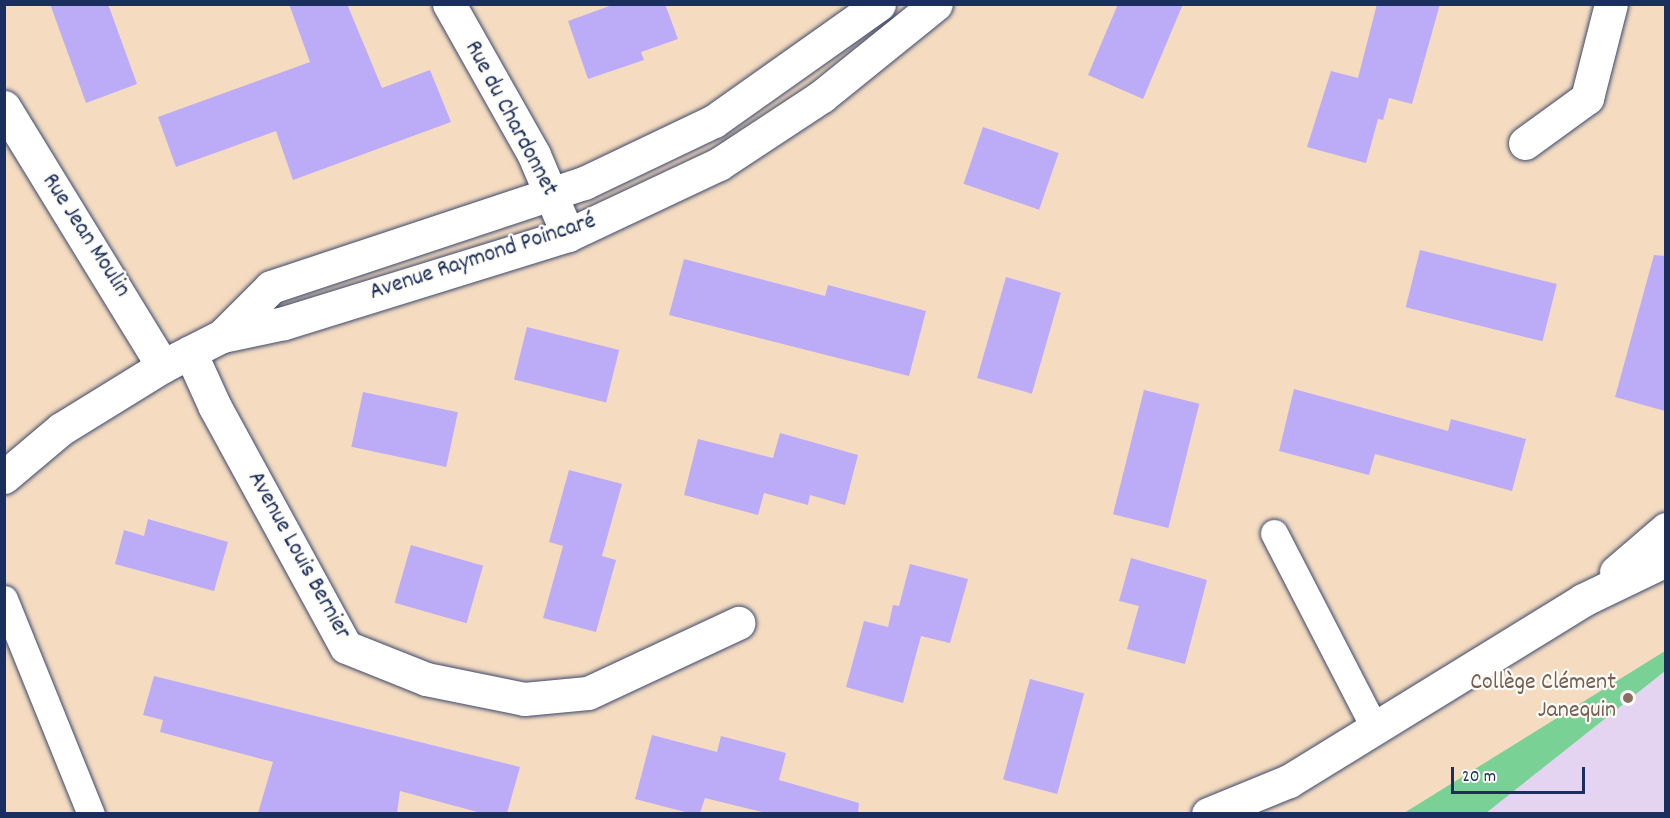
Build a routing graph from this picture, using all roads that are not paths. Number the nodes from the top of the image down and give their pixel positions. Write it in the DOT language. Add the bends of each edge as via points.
graph roads {
  1 [pos="448,4"];
  2 [pos="879,4"];
  3 [pos="936,4"];
  4 [pos="1611,4"];
  5 [pos="4,107"];
  6 [pos="1525,143"];
  7 [pos="551,195"];
  8 [pos="568,235"];
  9 [pos="222,336"];
  10 [pos="177,359"];
  11 [pos="4,477"];
  12 [pos="1665,529"];
  13 [pos="1275,533"];
  14 [pos="1665,560"];
  15 [pos="4,599"];
  16 [pos="1583,600"];
  17 [pos="738,622"];
  18 [pos="4,655"];
  19 [pos="35,677"];
  20 [pos="1374,727"];
  21 [pos="1289,781"];
  22 [pos="91,813"];
  23 [pos="1208,813"];
  24 [pos="1254,813"];
  1 -- 7 [label="street, Rue du Chardonnet" via="534,155"];
  2 -- 7 [label="street, Avenue Raymond Poincaré" via="714,121"];
  3 -- 8 [label="street, Avenue Raymond Poincaré" via="822,96 719,164"];
  4 -- 6 [label="street" via="1587,98"];
  5 -- 10 [label="street, Rue Jean Moulin"];
  7 -- 8 [label="street, Rue du Chardonnet"];
  7 -- 9 [label="street, Avenue Raymond Poincaré" via="272,286"];
  8 -- 9 [label="street, Avenue Raymond Poincaré" via="285,323"];
  9 -- 10 [label="street, Avenue Raymond Poincaré"];
  10 -- 11 [label="street, Avenue Raymond Poincaré" via="62,429"];
  10 -- 17 [label="street, Avenue Louis Bernier" via="215,407 346,647 426,679 524,699 588,693"];
  12 -- 16 [label="street"];
  13 -- 20 [label="lane"];
  14 -- 16 [label="street"];
  15 -- 19 [label="lane"];
  16 -- 20 [label="street"];
  18 -- 19 [label="lane"];
  19 -- 22 [label="lane"];
  20 -- 21 [label="street"];
  21 -- 23 [label="street"];
  21 -- 24 [label="street"];
}
